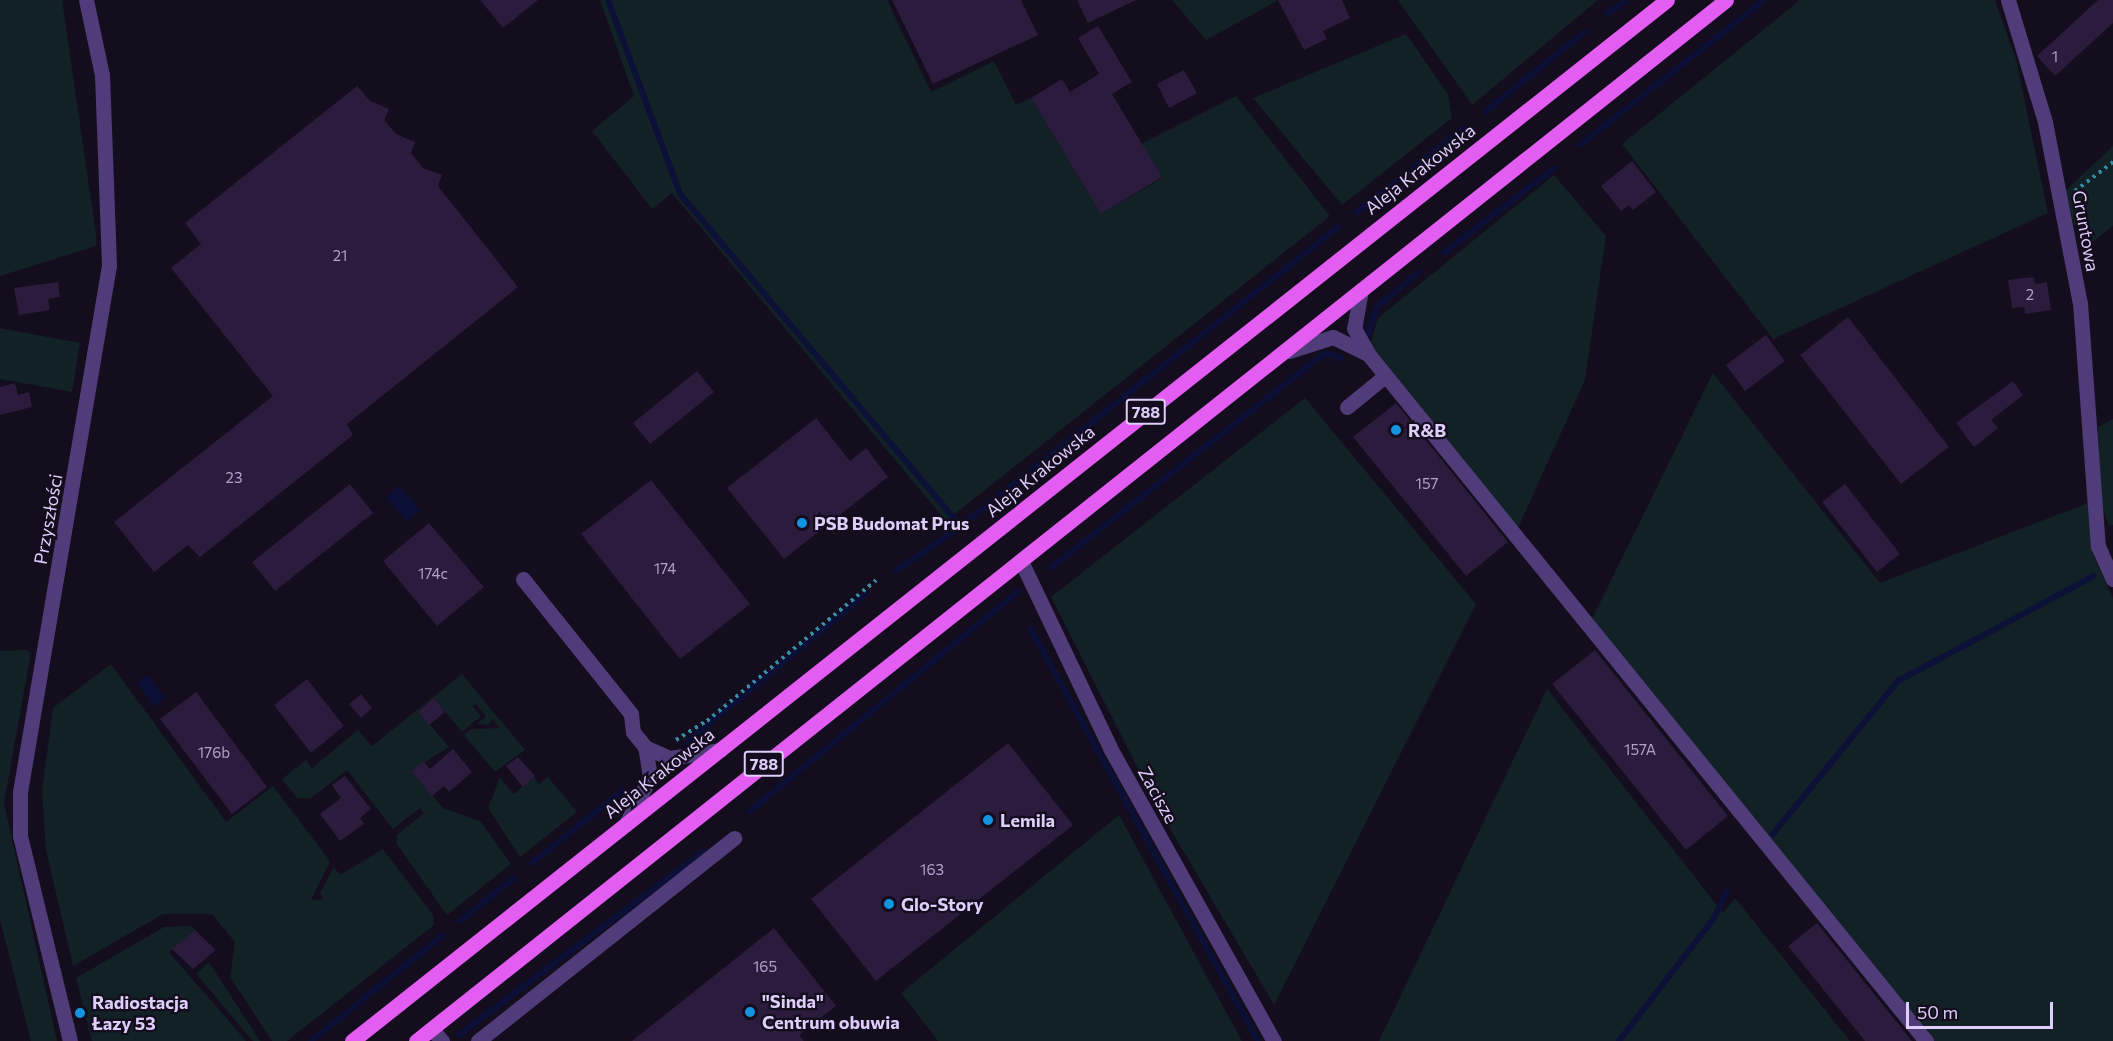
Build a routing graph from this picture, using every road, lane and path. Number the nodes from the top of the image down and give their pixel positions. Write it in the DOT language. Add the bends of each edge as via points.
graph roads {
  1 [pos="86,0"];
  2 [pos="1667,0"];
  3 [pos="1726,0"];
  4 [pos="2008,0"];
  5 [pos="2113,162"];
  6 [pos="2061,202"];
  7 [pos="1361,290"];
  8 [pos="1369,355"];
  9 [pos="1274,359"];
  10 [pos="1385,376"];
  11 [pos="1347,407"];
  12 [pos="1022,561"];
  13 [pos="523,579"];
  14 [pos="2113,579"];
  15 [pos="876,580"];
  16 [pos="645,747"];
  17 [pos="666,748"];
  18 [pos="720,750"];
  19 [pos="626,824"];
  20 [pos="734,838"];
  21 [pos="432,1029"];
  22 [pos="70,1041"];
  23 [pos="352,1041"];
  24 [pos="416,1041"];
  25 [pos="442,1041"];
  26 [pos="478,1041"];
  27 [pos="1274,1041"];
  28 [pos="1926,1041"];
  1 -- 22 [label="street, Przyszłości" via="102,75 109,265 19,811 29,876"];
  2 -- 18 [label="main road, Aleja Krakowska / 788"];
  3 -- 7 [label="main road, 788"];
  4 -- 6 [label="street, Gruntowa" via="2045,122"];
  5 -- 6 [label="path"];
  6 -- 14 [label="street, Gruntowa" via="2080,303 2098,546"];
  7 -- 8 [label="street" via="1354,328"];
  7 -- 9 [label="main road, 788"];
  8 -- 9 [label="street" via="1333,337 1318,338"];
  8 -- 10 [label="street"];
  9 -- 12 [label="main road, 788"];
  10 -- 11 [label="street"];
  10 -- 28 [label="street"];
  12 -- 21 [label="main road, 788"];
  12 -- 27 [label="street, Zacisze" via="1100,729"];
  13 -- 16 [label="street" via="631,714 633,732"];
  15 -- 17 [label="path"];
  16 -- 18 [label="street" via="670,758"];
  16 -- 19 [label="street" via="650,777"];
  18 -- 19 [label="main road, Aleja Krakowska / 788"];
  19 -- 23 [label="main road, Aleja Krakowska / 788"];
  20 -- 26 [label="street"];
  21 -- 24 [label="main road, 788"];
  21 -- 25 [label="street"];
}
